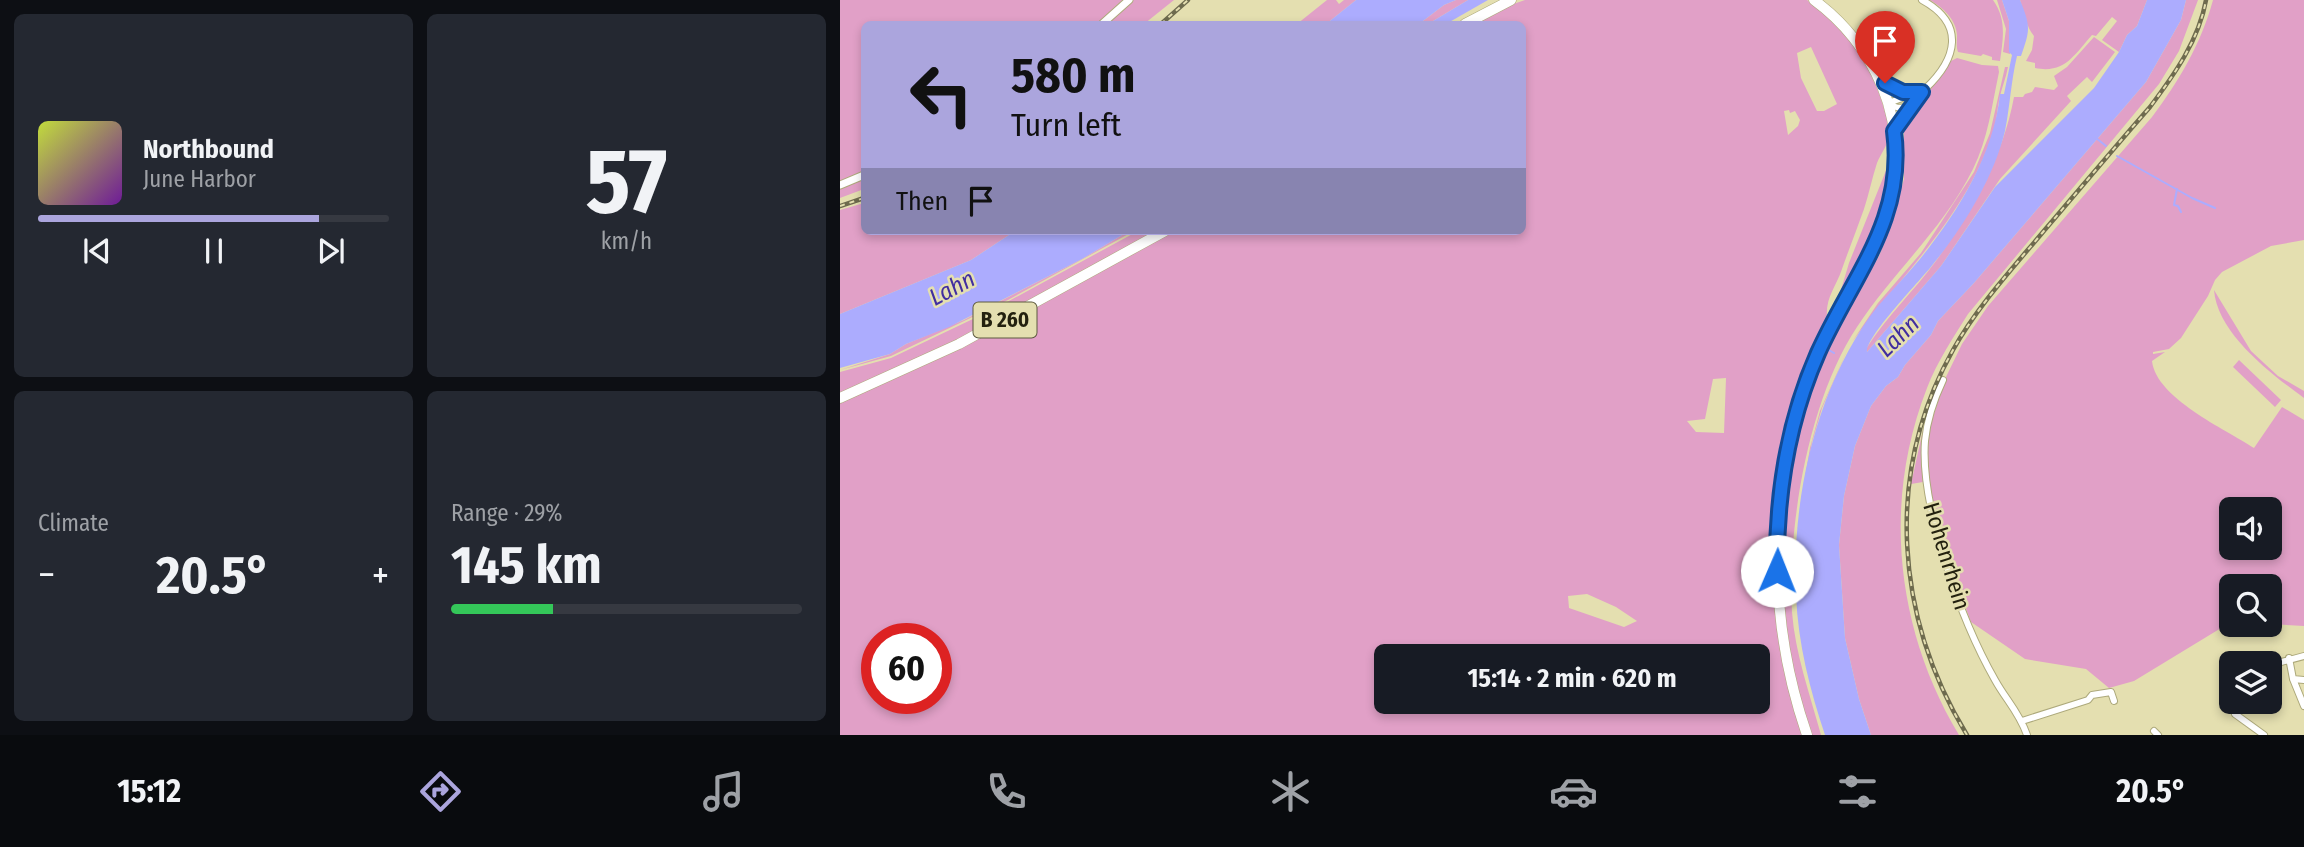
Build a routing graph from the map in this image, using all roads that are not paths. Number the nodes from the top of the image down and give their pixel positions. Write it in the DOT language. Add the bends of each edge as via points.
graph roads {
  1 [pos="1129,0"];
  2 [pos="1511,0"];
  3 [pos="1814,0"];
  4 [pos="1922,0"];
  5 [pos="1105,21"];
  6 [pos="1471,21"];
  7 [pos="1878,77"];
  8 [pos="1918,95"];
  9 [pos="1888,103"];
  10 [pos="1894,131"];
  11 [pos="861,176"];
  12 [pos="840,185"];
  13 [pos="1158,235"];
  14 [pos="1943,380"];
  15 [pos="840,398"];
  16 [pos="2304,656"];
  17 [pos="2289,658"];
  18 [pos="2282,661"];
  19 [pos="2293,679"];
  20 [pos="2304,680"];
  21 [pos="2114,701"];
  22 [pos="2303,703"];
  23 [pos="2235,714"];
  24 [pos="2022,721"];
  25 [pos="1807,735"];
  26 [pos="2027,735"];
  27 [pos="2264,735"];
  1 -- 5 [label="street"];
  2 -- 6 [label="main road"];
  3 -- 7 [label="main road" via="1853,36"];
  4 -- 8 [label="street" via="1947,21 1954,40 1943,66"];
  7 -- 8 [label="street"];
  7 -- 9 [label="main road"];
  8 -- 9 [label="street" via="1904,107"];
  8 -- 10 [label="street"];
  9 -- 10 [label="main road"];
  10 -- 25 [label="main road" via="1896,168 1889,210 1807,384 1781,493 1777,555 1780,622"];
  11 -- 12 [label="street"];
  13 -- 15 [label="main road, B 260" via="959,344"];
  14 -- 24 [label="street, Hohenrhein" via="1925,440 1932,512 1968,624 1995,680"];
  16 -- 17 [label="street"];
  17 -- 18 [label="street"];
  17 -- 19 [label="street"];
  19 -- 20 [label="street"];
  19 -- 22 [label="street"];
  21 -- 24 [label="street" via="2111,692 2092,695"];
  23 -- 27 [label="street"];
  24 -- 26 [label="street, Hohenrhein"];
}
